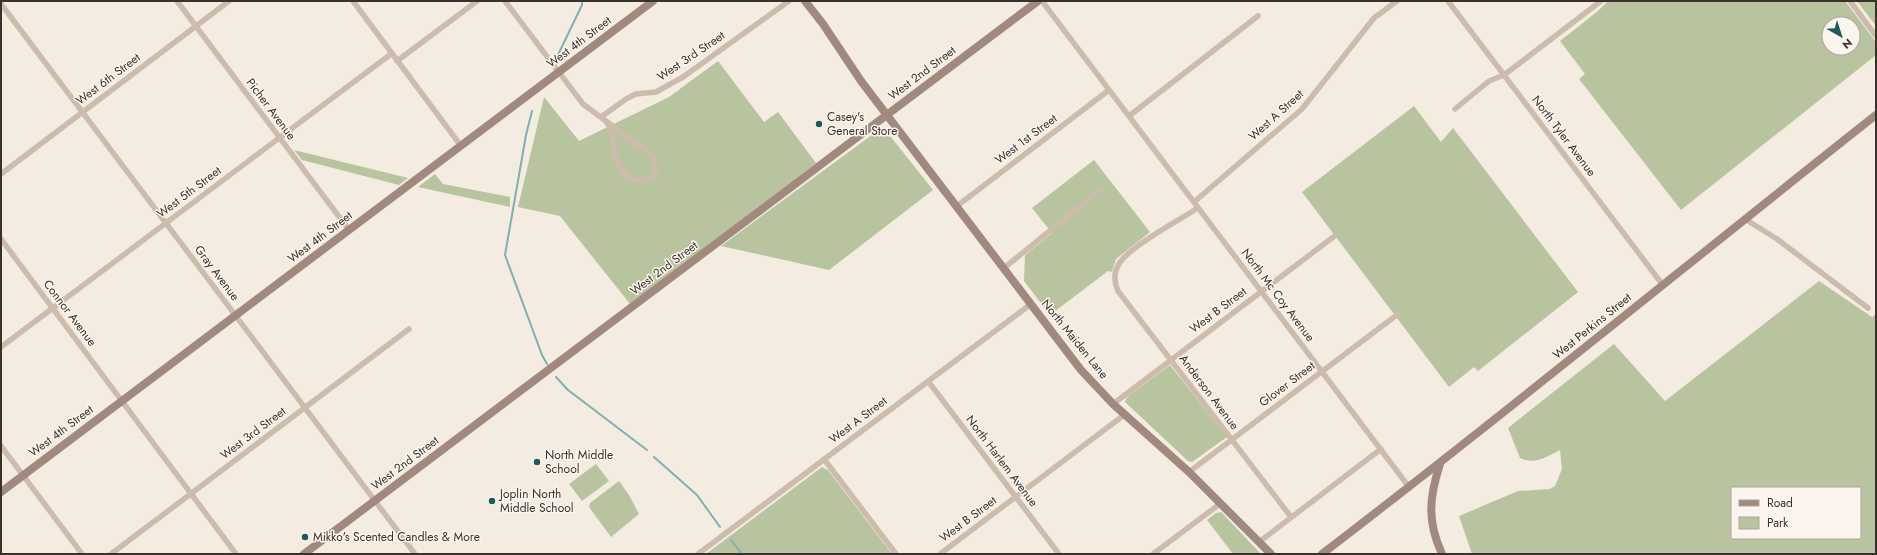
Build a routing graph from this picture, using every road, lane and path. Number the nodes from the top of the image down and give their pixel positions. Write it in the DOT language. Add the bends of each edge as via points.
graph roads {
  1 [pos="177,1"];
  2 [pos="229,1"];
  3 [pos="353,1"];
  4 [pos="477,1"];
  5 [pos="505,1"];
  6 [pos="653,1"];
  7 [pos="789,1"];
  8 [pos="805,1"];
  9 [pos="1038,1"];
  10 [pos="1042,1"];
  11 [pos="1397,1"];
  12 [pos="1448,1"];
  13 [pos="1601,1"];
  14 [pos="1850,1"];
  15 [pos="1,4"];
  16 [pos="1258,16"];
  17 [pos="196,26"];
  18 [pos="1876,36"];
  19 [pos="392,54"];
  20 [pos="397,61"];
  21 [pos="559,72"];
  22 [pos="1504,75"];
  23 [pos="1109,90"];
  24 [pos="1455,108"];
  25 [pos="83,112"];
  26 [pos="887,115"];
  27 [pos="1876,115"];
  28 [pos="1129,116"];
  29 [pos="600,117"];
  30 [pos="606,121"];
  31 [pos="279,138"];
  32 [pos="460,146"];
  33 [pos="1,174"];
  34 [pos="1100,190"];
  35 [pos="1194,202"];
  36 [pos="957,206"];
  37 [pos="1198,208"];
  38 [pos="1745,219"];
  39 [pos="166,224"];
  40 [pos="349,230"];
  41 [pos="1336,235"];
  42 [pos="1,238"];
  43 [pos="1004,268"];
  44 [pos="1662,284"];
  45 [pos="1261,291"];
  46 [pos="1031,304"];
  47 [pos="53,308"];
  48 [pos="1868,308"];
  49 [pos="1398,314"];
  50 [pos="235,316"];
  51 [pos="409,329"];
  52 [pos="1,347"];
  53 [pos="1171,360"];
  54 [pos="1322,371"];
  55 [pos="928,381"];
  56 [pos="122,400"];
  57 [pos="1113,404"];
  58 [pos="304,408"];
  59 [pos="1124,415"];
  60 [pos="1232,439"];
  61 [pos="1,446"];
  62 [pos="1380,449"];
  63 [pos="824,459"];
  64 [pos="1440,464"];
  65 [pos="1189,472"];
  66 [pos="23,475"];
  67 [pos="1409,487"];
  68 [pos="1,492"];
  69 [pos="191,494"];
  70 [pos="1016,497"];
  71 [pos="374,501"];
  72 [pos="1221,503"];
  73 [pos="1291,517"];
  74 [pos="1259,542"];
  75 [pos="82,554"];
  76 [pos="111,554"];
  77 [pos="236,554"];
  78 [pos="304,554"];
  79 [pos="415,554"];
  80 [pos="698,554"];
  81 [pos="896,554"];
  82 [pos="940,554"];
  83 [pos="1059,554"];
  84 [pos="1153,554"];
  85 [pos="1271,554"];
  86 [pos="1322,554"];
  87 [pos="1442,554"];
  1 -- 17 [label="street, Picher Avenue"];
  2 -- 17 [label="street, West 6th Street"];
  3 -- 19 [label="street"];
  4 -- 20 [label="street"];
  5 -- 21 [label="street"];
  6 -- 21 [label="street, West 4th Street"];
  7 -- 29 [label="street, West 3rd Street" via="683,76 656,92 636,94"];
  8 -- 26 [label="street, North Maiden Lane"];
  9 -- 26 [label="street, West 2nd Street"];
  10 -- 23 [label="street, North Mc Coy Avenue"];
  11 -- 35 [label="street, West A Street" via="1374,18 1302,109"];
  12 -- 22 [label="street, North Tyler Avenue"];
  13 -- 22 [label="street"];
  14 -- 18 [label="street"];
  15 -- 25 [label="street, Gray Avenue"];
  16 -- 28 [label="street"];
  17 -- 25 [label="street, West 6th Street"];
  17 -- 31 [label="street, Picher Avenue"];
  19 -- 20 [label="street"];
  19 -- 31 [label="street, West 5th Street"];
  20 -- 32 [label="street"];
  21 -- 29 [label="street" via="583,104"];
  21 -- 32 [label="street, West 4th Street"];
  22 -- 24 [label="street" via="1489,81"];
  22 -- 44 [label="street, North Tyler Avenue"];
  23 -- 28 [label="street, North Mc Coy Avenue"];
  23 -- 36 [label="street, West 1st Street"];
  25 -- 33 [label="street, West 6th Street"];
  25 -- 39 [label="street, Gray Avenue"];
  26 -- 36 [label="street, North Maiden Lane"];
  26 -- 71 [label="street, West 2nd Street"];
  27 -- 38 [label="street, West Perkins Street"];
  28 -- 35 [label="street, North Mc Coy Avenue"];
  29 -- 30 [label="street"];
  30 -- 30 [label="street" via="649,153 654,160 655,174 637,181 624,173 614,153 613,134"];
  31 -- 39 [label="street, West 5th Street"];
  31 -- 40 [label="street, Picher Avenue"];
  32 -- 40 [label="street, West 4th Street"];
  34 -- 43 [label="street"];
  35 -- 37 [label="street, North Mc Coy Avenue"];
  36 -- 43 [label="street, North Maiden Lane"];
  37 -- 45 [label="street, North Mc Coy Avenue"];
  37 -- 53 [label="street, Anderson Avenue" via="1125,257 1114,277 1118,291"];
  38 -- 44 [label="street, West Perkins Street"];
  38 -- 48 [label="street" via="1777,239"];
  39 -- 47 [label="street, West 5th Street"];
  39 -- 50 [label="street, Gray Avenue"];
  40 -- 50 [label="street, West 4th Street"];
  41 -- 45 [label="street, West B Street"];
  42 -- 47 [label="street, Connor Avenue"];
  43 -- 46 [label="street, North Maiden Lane"];
  44 -- 64 [label="street, West Perkins Street"];
  45 -- 53 [label="street, West B Street"];
  45 -- 54 [label="street, North Mc Coy Avenue"];
  46 -- 55 [label="street, West A Street"];
  46 -- 57 [label="street, North Maiden Lane" via="1081,370"];
  47 -- 52 [label="street, West 5th Street"];
  47 -- 56 [label="street, Connor Avenue"];
  49 -- 54 [label="street, Glover Street"];
  50 -- 56 [label="street, West 4th Street"];
  50 -- 58 [label="street, Gray Avenue"];
  51 -- 58 [label="street, West 3rd Street"];
  53 -- 57 [label="street, West B Street"];
  53 -- 60 [label="street, Anderson Avenue"];
  54 -- 60 [label="street, Glover Street"];
  54 -- 62 [label="street, North Mc Coy Avenue"];
  55 -- 63 [label="street, West A Street"];
  55 -- 70 [label="street, North Harlem Avenue"];
  56 -- 66 [label="street, West 4th Street"];
  56 -- 69 [label="street, Connor Avenue"];
  57 -- 59 [label="street, North Maiden Lane"];
  58 -- 69 [label="street, West 3rd Street"];
  58 -- 71 [label="street, Gray Avenue"];
  59 -- 65 [label="street, North Maiden Lane"];
  59 -- 70 [label="street, West B Street"];
  60 -- 65 [label="street, Glover Street"];
  60 -- 73 [label="street, Anderson Avenue"];
  61 -- 66 [label="street"];
  62 -- 67 [label="street, North Mc Coy Avenue"];
  62 -- 73 [label="street"];
  63 -- 80 [label="street, West A Street"];
  63 -- 81 [label="street"];
  64 -- 67 [label="street, West Perkins Street"];
  64 -- 87 [label="street" via="1432,490 1431,506 1433,528"];
  65 -- 72 [label="street, North Maiden Lane"];
  66 -- 68 [label="street, West 4th Street"];
  66 -- 75 [label="street"];
  67 -- 86 [label="street, West Perkins Street"];
  69 -- 76 [label="street, West 3rd Street"];
  69 -- 77 [label="street, Connor Avenue"];
  70 -- 82 [label="street, West B Street"];
  70 -- 83 [label="street, North Harlem Avenue"];
  71 -- 78 [label="street, West 2nd Street"];
  71 -- 79 [label="street, Gray Avenue"];
  72 -- 74 [label="street, North Maiden Lane"];
  72 -- 84 [label="street"];
  73 -- 74 [label="street"];
  74 -- 85 [label="street, North Maiden Lane"];
}
